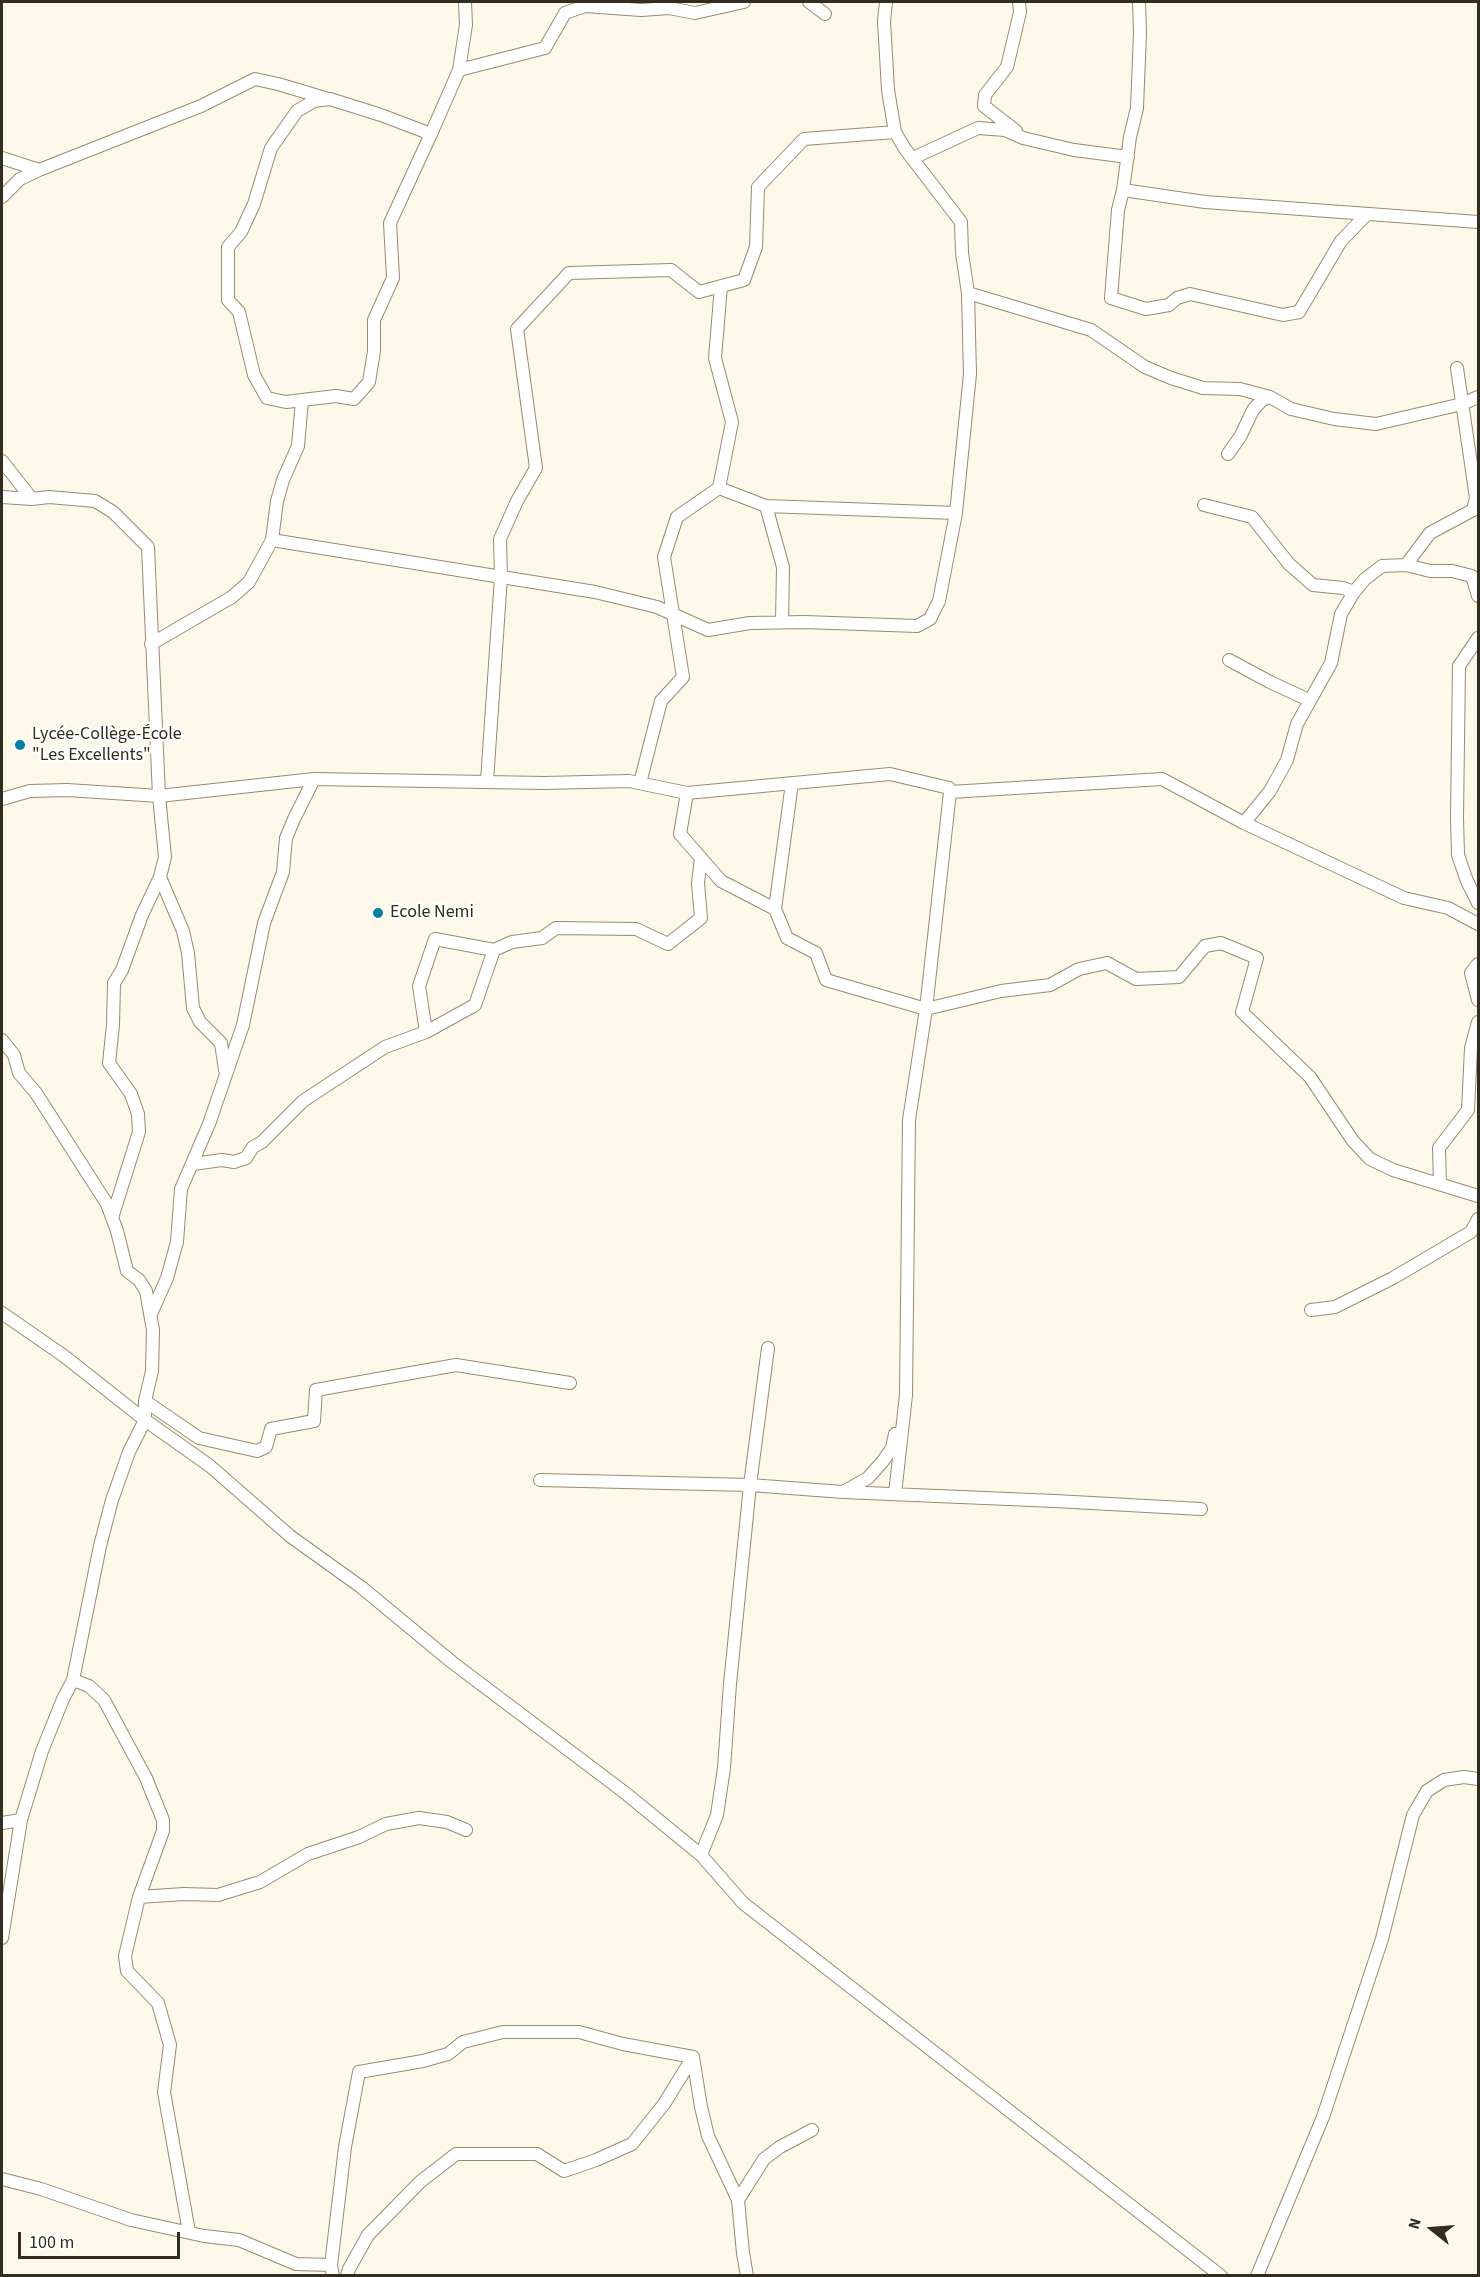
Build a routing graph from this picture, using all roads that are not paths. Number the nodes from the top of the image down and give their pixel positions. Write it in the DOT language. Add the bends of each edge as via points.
graph roads {
  1 [pos="465,2"];
  2 [pos="744,2"];
  3 [pos="809,2"];
  4 [pos="886,2"];
  5 [pos="1019,2"];
  6 [pos="1139,2"];
  7 [pos="825,14"];
  8 [pos="459,70"];
  9 [pos="330,99"];
  10 [pos="894,132"];
  11 [pos="431,134"];
  12 [pos="1023,138"];
  13 [pos="1128,157"];
  14 [pos="2,158"];
  15 [pos="913,158"];
  16 [pos="39,170"];
  17 [pos="1124,190"];
  18 [pos="2,196"];
  19 [pos="1367,214"];
  20 [pos="1479,222"];
  21 [pos="721,286"];
  22 [pos="968,293"];
  23 [pos="1457,368"];
  24 [pos="1270,397"];
  25 [pos="1479,397"];
  26 [pos="302,400"];
  27 [pos="1462,404"];
  28 [pos="1228,453"];
  29 [pos="2,461"];
  30 [pos="719,488"];
  31 [pos="2,497"];
  32 [pos="32,499"];
  33 [pos="1204,505"];
  34 [pos="766,506"];
  35 [pos="956,513"];
  36 [pos="272,540"];
  37 [pos="1406,564"];
  38 [pos="501,577"];
  39 [pos="1354,592"];
  40 [pos="1479,596"];
  41 [pos="674,615"];
  42 [pos="782,622"];
  43 [pos="1479,638"];
  44 [pos="151,644"];
  45 [pos="1228,660"];
  46 [pos="1309,700"];
  47 [pos="314,779"];
  48 [pos="487,781"];
  49 [pos="640,783"];
  50 [pos="792,783"];
  51 [pos="950,792"];
  52 [pos="687,794"];
  53 [pos="159,796"];
  54 [pos="2,799"];
  55 [pos="1244,823"];
  56 [pos="700,858"];
  57 [pos="160,876"];
  58 [pos="1473,880"];
  59 [pos="1479,903"];
  60 [pos="775,909"];
  61 [pos="1479,924"];
  62 [pos="494,950"];
  63 [pos="1479,964"];
  64 [pos="1479,1000"];
  65 [pos="926,1010"];
  66 [pos="1479,1022"];
  67 [pos="426,1032"];
  68 [pos="2,1040"];
  69 [pos="225,1074"];
  70 [pos="193,1164"];
  71 [pos="1440,1184"];
  72 [pos="1479,1196"];
  73 [pos="112,1219"];
  74 [pos="1479,1219"];
  75 [pos="1311,1310"];
  76 [pos="2,1313"];
  77 [pos="151,1314"];
  78 [pos="768,1348"];
  79 [pos="570,1383"];
  80 [pos="906,1395"];
  81 [pos="145,1401"];
  82 [pos="145,1420"];
  83 [pos="540,1480"];
  84 [pos="750,1485"];
  85 [pos="843,1492"];
  86 [pos="896,1494"];
  87 [pos="1201,1509"];
  88 [pos="73,1680"];
  89 [pos="1479,1779"];
  90 [pos="21,1820"];
  91 [pos="2,1823"];
  92 [pos="466,1830"];
  93 [pos="701,1855"];
  94 [pos="138,1897"];
  95 [pos="2,1938"];
  96 [pos="693,2057"];
  97 [pos="812,2130"];
  98 [pos="2,2179"];
  99 [pos="738,2200"];
  100 [pos="189,2232"];
  101 [pos="332,2270"];
  102 [pos="347,2276"];
  103 [pos="747,2276"];
  104 [pos="1221,2276"];
  105 [pos="1257,2276"];
  1 -- 8 [label="street" via="466,25"];
  2 -- 8 [label="street" via="695,14 669,8 585,6 565,13 545,48"];
  3 -- 7 [label="street"];
  4 -- 10 [label="street" via="888,90"];
  5 -- 12 [label="street" via="1007,67 985,95 984,106"];
  6 -- 13 [label="street" via="1137,108"];
  8 -- 11 [label="street"];
  9 -- 11 [label="street"];
  9 -- 16 [label="street" via="255,80 201,106"];
  9 -- 26 [label="street" via="314,101 289,121 271,148 241,232 228,247 228,300 239,312 254,375 267,398"];
  10 -- 15 [label="street"];
  10 -- 21 [label="street" via="804,139 758,187 756,247 744,280"];
  11 -- 26 [label="street" via="390,223 393,279 374,320 369,382 354,399 336,396"];
  12 -- 13 [label="street"];
  12 -- 15 [label="street" via="1005,130 978,128"];
  13 -- 17 [label="street"];
  14 -- 16 [label="street"];
  15 -- 22 [label="street" via="961,222"];
  16 -- 18 [label="street" via="20,179"];
  17 -- 19 [label="street" via="1205,202"];
  17 -- 19 [label="street" via="1118,210 1111,298 1146,309 1169,305 1190,294 1283,315 1299,312 1341,241"];
  19 -- 20 [label="street"];
  21 -- 30 [label="street" via="715,358 732,422"];
  21 -- 38 [label="street" via="699,292 672,270 569,273 517,329 536,468 500,539"];
  22 -- 24 [label="street" via="1091,330 1145,367 1171,378 1203,388 1240,389"];
  22 -- 35 [label="street" via="970,374"];
  23 -- 27 [label="street"];
  24 -- 27 [label="street" via="1291,409 1376,424"];
  24 -- 28 [label="street" via="1253,410"];
  25 -- 27 [label="street"];
  26 -- 36 [label="street" via="298,446 277,501"];
  27 -- 37 [label="street" via="1476,498 1473,510 1430,533"];
  29 -- 32 [label="street"];
  30 -- 34 [label="street"];
  30 -- 41 [label="street" via="677,517 664,557"];
  31 -- 32 [label="street"];
  32 -- 44 [label="street" via="95,501 113,512 148,547"];
  33 -- 39 [label="street" via="1252,517 1289,564 1313,585"];
  34 -- 35 [label="street"];
  34 -- 42 [label="street" via="783,567"];
  35 -- 42 [label="street" via="939,601 930,619 917,626"];
  36 -- 38 [label="street"];
  36 -- 44 [label="street" via="249,582 232,597"];
  37 -- 39 [label="street" via="1382,566"];
  37 -- 40 [label="street" via="1472,576"];
  38 -- 41 [label="street" via="595,592"];
  38 -- 48 [label="street"];
  39 -- 46 [label="street" via="1341,614 1331,663"];
  41 -- 42 [label="street" via="708,630"];
  41 -- 49 [label="street" via="683,677 661,701"];
  43 -- 58 [label="street" via="1459,666 1457,697 1458,855"];
  44 -- 53 [label="street"];
  45 -- 46 [label="street"];
  46 -- 55 [label="street" via="1297,723 1287,760 1270,791"];
  47 -- 48 [label="street"];
  47 -- 53 [label="street"];
  47 -- 69 [label="street" via="286,838 283,872 264,923 243,1025"];
  48 -- 49 [label="street"];
  49 -- 52 [label="street"];
  50 -- 51 [label="street" via="890,774 949,788"];
  50 -- 52 [label="street"];
  50 -- 60 [label="street"];
  51 -- 55 [label="street" via="1162,779"];
  51 -- 65 [label="street"];
  52 -- 56 [label="street" via="680,834"];
  53 -- 54 [label="street" via="67,789 30,791"];
  53 -- 57 [label="street" via="165,846"];
  55 -- 61 [label="street" via="1404,898 1448,908"];
  56 -- 60 [label="street" via="721,881"];
  56 -- 62 [label="street" via="700,918 668,944 636,929 556,928 542,938 512,942"];
  57 -- 69 [label="street" via="183,931 193,1008 200,1022 221,1043"];
  57 -- 73 [label="street" via="114,983 109,1063 131,1094 139,1132"];
  58 -- 59 [label="street"];
  60 -- 65 [label="street" via="787,938 816,953 826,980"];
  62 -- 67 [label="street" via="475,1005"];
  62 -- 67 [label="street" via="435,939 419,986"];
  63 -- 64 [label="street" via="1471,973"];
  65 -- 71 [label="street" via="1001,991 1050,985 1079,969 1107,963 1136,979 1179,977 1205,946 1221,943 1257,958 1242,1012 1310,1077 1353,1141 1370,1159"];
  65 -- 80 [label="street" via="909,1120"];
  66 -- 71 [label="street" via="1470,1048 1468,1110 1439,1148"];
  67 -- 70 [label="street" via="385,1047 303,1101 246,1158"];
  68 -- 73 [label="street" via="14,1055 19,1073 107,1204"];
  69 -- 70 [label="street"];
  70 -- 77 [label="street" via="181,1189 177,1242 167,1278"];
  71 -- 72 [label="street"];
  73 -- 77 [label="street" via="127,1271 146,1291"];
  74 -- 75 [label="street" via="1471,1232 1393,1278 1335,1307"];
  76 -- 82 [label="street"];
  77 -- 81 [label="street" via="152,1371"];
  78 -- 84 [label="street"];
  79 -- 81 [label="street" via="456,1365 316,1390 314,1421 271,1429 266,1447 257,1451 198,1438"];
  80 -- 85 [label="street" via="888,1455 868,1478"];
  80 -- 86 [label="street"];
  81 -- 82 [label="street"];
  82 -- 88 [label="street" via="112,1500"];
  82 -- 93 [label="street" via="210,1466 290,1536 361,1587 453,1664"];
  83 -- 84 [label="street"];
  84 -- 85 [label="street"];
  84 -- 93 [label="street" via="724,1768 717,1815"];
  85 -- 86 [label="street"];
  86 -- 87 [label="street"];
  88 -- 90 [label="street" via="42,1751"];
  88 -- 94 [label="street" via="89,1686 104,1700 146,1778 163,1820 163,1830"];
  89 -- 105 [label="street" via="1444,1780 1427,1791 1413,1815 1382,1940 1323,2117"];
  90 -- 91 [label="street"];
  90 -- 95 [label="street"];
  92 -- 94 [label="street" via="447,1822 418,1818 386,1824 308,1854 260,1882 218,1895"];
  93 -- 104 [label="street" via="743,1903"];
  94 -- 100 [label="street" via="124,1956 127,1971 158,2003 171,2045 164,2092"];
  96 -- 99 [label="street" via="708,2136"];
  96 -- 101 [label="street" via="579,2032 503,2032 463,2042 448,2054 423,2061 359,2072 345,2147"];
  96 -- 102 [label="street" via="664,2104 632,2144 596,2160 564,2171 537,2154 456,2154 420,2182 368,2235"];
  97 -- 99 [label="street" via="764,2159"];
  98 -- 100 [label="street" via="131,2220"];
  99 -- 103 [label="street"];
  100 -- 101 [label="street" via="239,2240 296,2264"];
}
